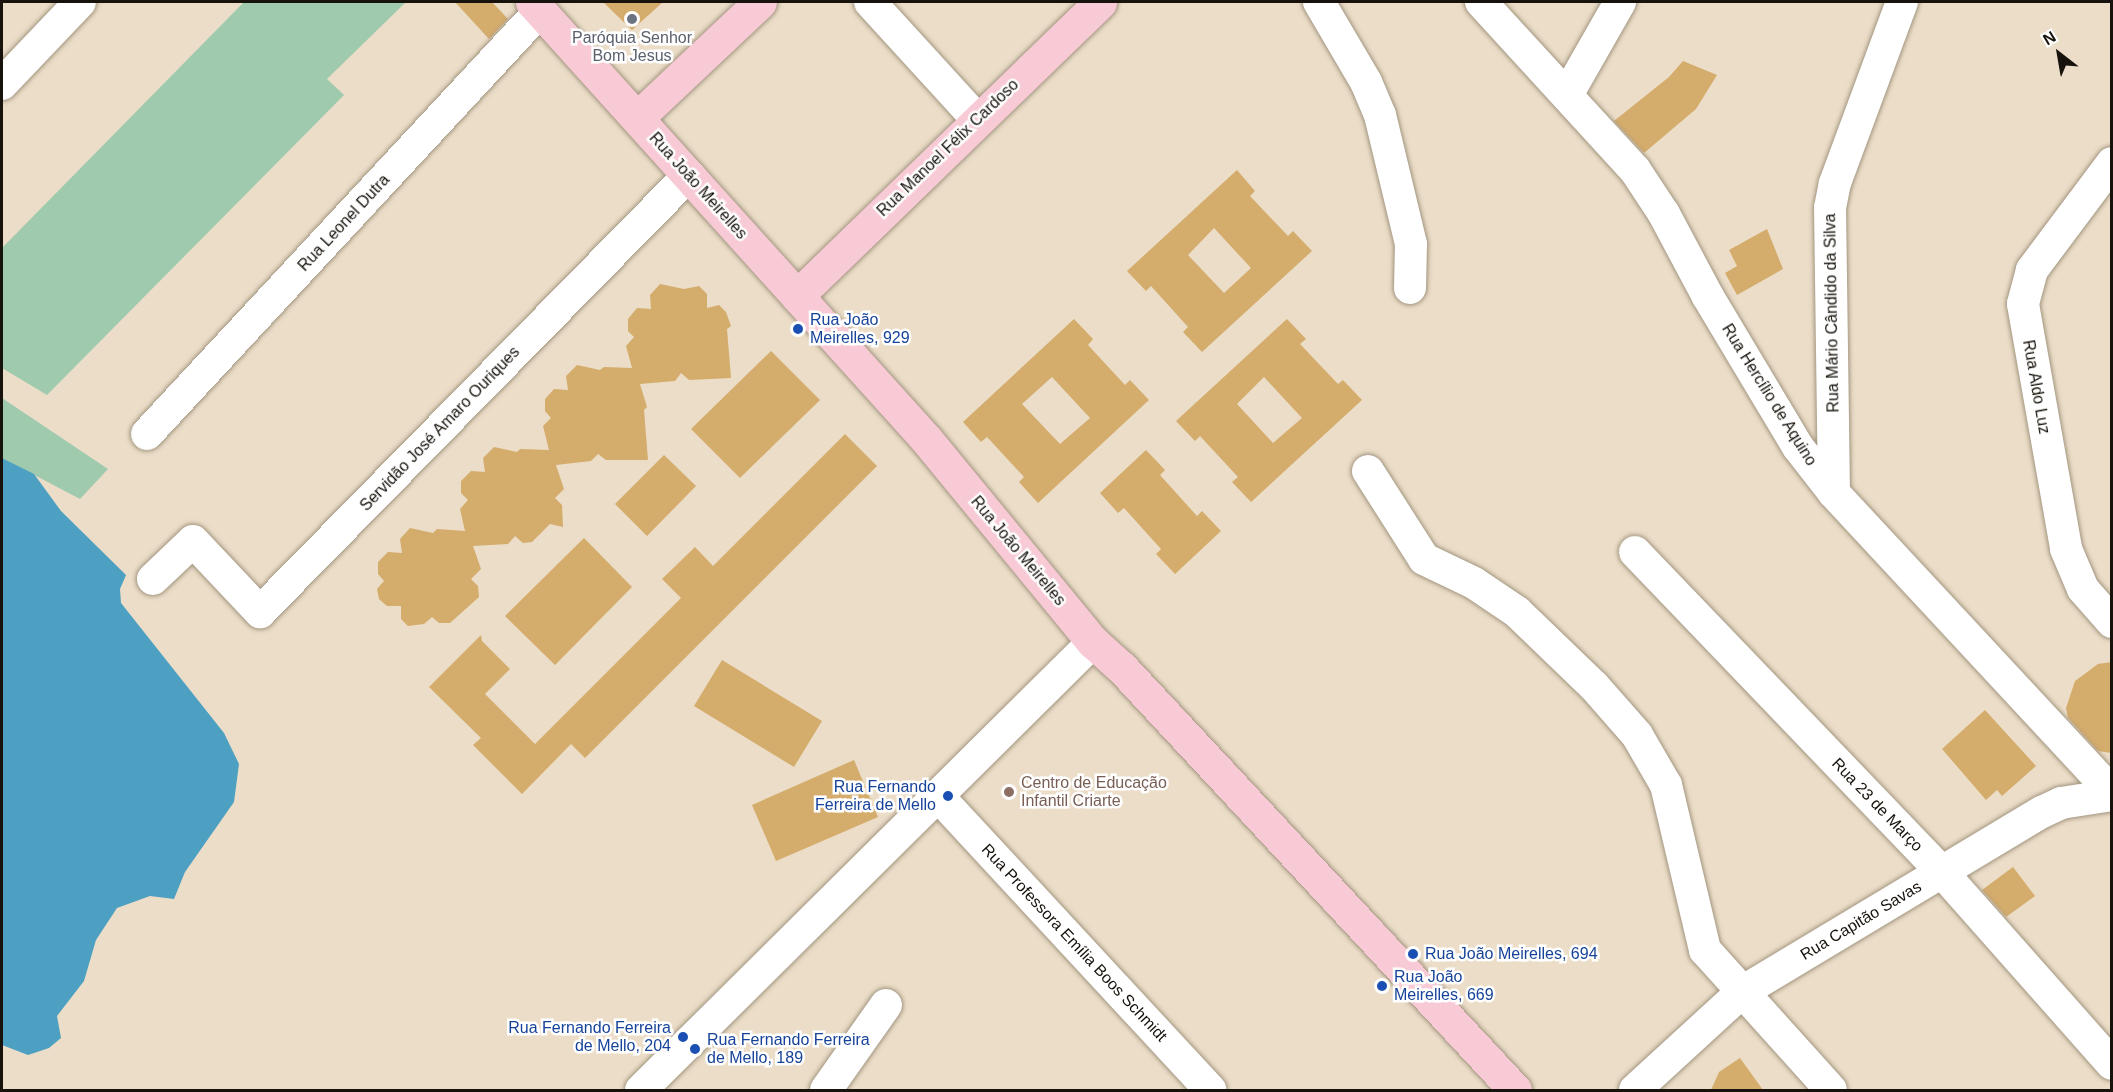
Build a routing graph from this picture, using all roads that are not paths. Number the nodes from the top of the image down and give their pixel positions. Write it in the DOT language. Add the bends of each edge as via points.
graph roads {
  1 [pos="80,2"];
  2 [pos="760,2"];
  3 [pos="870,2"];
  4 [pos="1100,2"];
  5 [pos="1319,2"];
  6 [pos="1481,2"];
  7 [pos="1620,2"];
  8 [pos="1902,2"];
  9 [pos="536,6"];
  10 [pos="2,84"];
  11 [pos="1567,95"];
  12 [pos="637,118"];
  13 [pos="977,119"];
  14 [pos="2112,163"];
  15 [pos="689,175"];
  16 [pos="1410,288"];
  17 [pos="797,296"];
  18 [pos="147,434"];
  19 [pos="1368,471"];
  20 [pos="1834,493"];
  21 [pos="1635,552"];
  22 [pos="153,579"];
  23 [pos="2112,622"];
  24 [pos="1093,642"];
  25 [pos="2112,793"];
  26 [pos="938,796"];
  27 [pos="1942,872"];
  28 [pos="1742,992"];
  29 [pos="886,1005"];
  30 [pos="2112,1064"];
  31 [pos="1507,1087"];
  32 [pos="641,1090"];
  33 [pos="826,1090"];
  34 [pos="1210,1090"];
  35 [pos="1635,1090"];
  36 [pos="1831,1090"];
  1 -- 10 [label="street"];
  2 -- 12 [label="main road"];
  3 -- 13 [label="street"];
  4 -- 13 [label="main road, Rua Manoel Félix Cardoso"];
  5 -- 16 [label="street" via="1366,82 1380,116 1411,244"];
  6 -- 11 [label="street, Rua Hercílio de Aquino"];
  7 -- 11 [label="street"];
  8 -- 20 [label="street, Rua Mário Cândido da Silva" via="1835,183 1830,208"];
  9 -- 12 [label="main road, Rua João Meirelles"];
  9 -- 18 [label="street, Rua Leonel Dutra"];
  11 -- 20 [label="street, Rua Hercílio de Aquino" via="1635,170 1798,447"];
  12 -- 15 [label="main road, Rua João Meirelles"];
  13 -- 17 [label="main road, Rua Manoel Félix Cardoso"];
  14 -- 23 [label="street, Rua Aldo Luz" via="2032,270 2023,304 2066,549 2082,589"];
  15 -- 17 [label="main road, Rua João Meirelles"];
  15 -- 22 [label="street, Servidão José Amaro Ouriques" via="260,612 194,541"];
  17 -- 24 [label="main road, Rua João Meirelles" via="926,439"];
  19 -- 28 [label="street" via="1424,559 1474,583 1516,612 1594,686 1637,735 1666,785 1705,950"];
  20 -- 25 [label="street, Rua Hercílio de Aquino"];
  21 -- 27 [label="street, Rua 23 de Março"];
  24 -- 26 [label="street"];
  24 -- 31 [label="main road, Rua João Meirelles" via="1121,667"];
  25 -- 27 [label="street, Rua Capitão Savas" via="2061,803"];
  26 -- 32 [label="street"];
  26 -- 34 [label="street, Rua Professora Emília Boos Schmidt"];
  27 -- 28 [label="street, Rua Capitão Savas"];
  27 -- 30 [label="street, Rua 23 de Março"];
  28 -- 35 [label="street, Rua Capitão Savas"];
  28 -- 36 [label="street"];
  29 -- 33 [label="street"];
}
